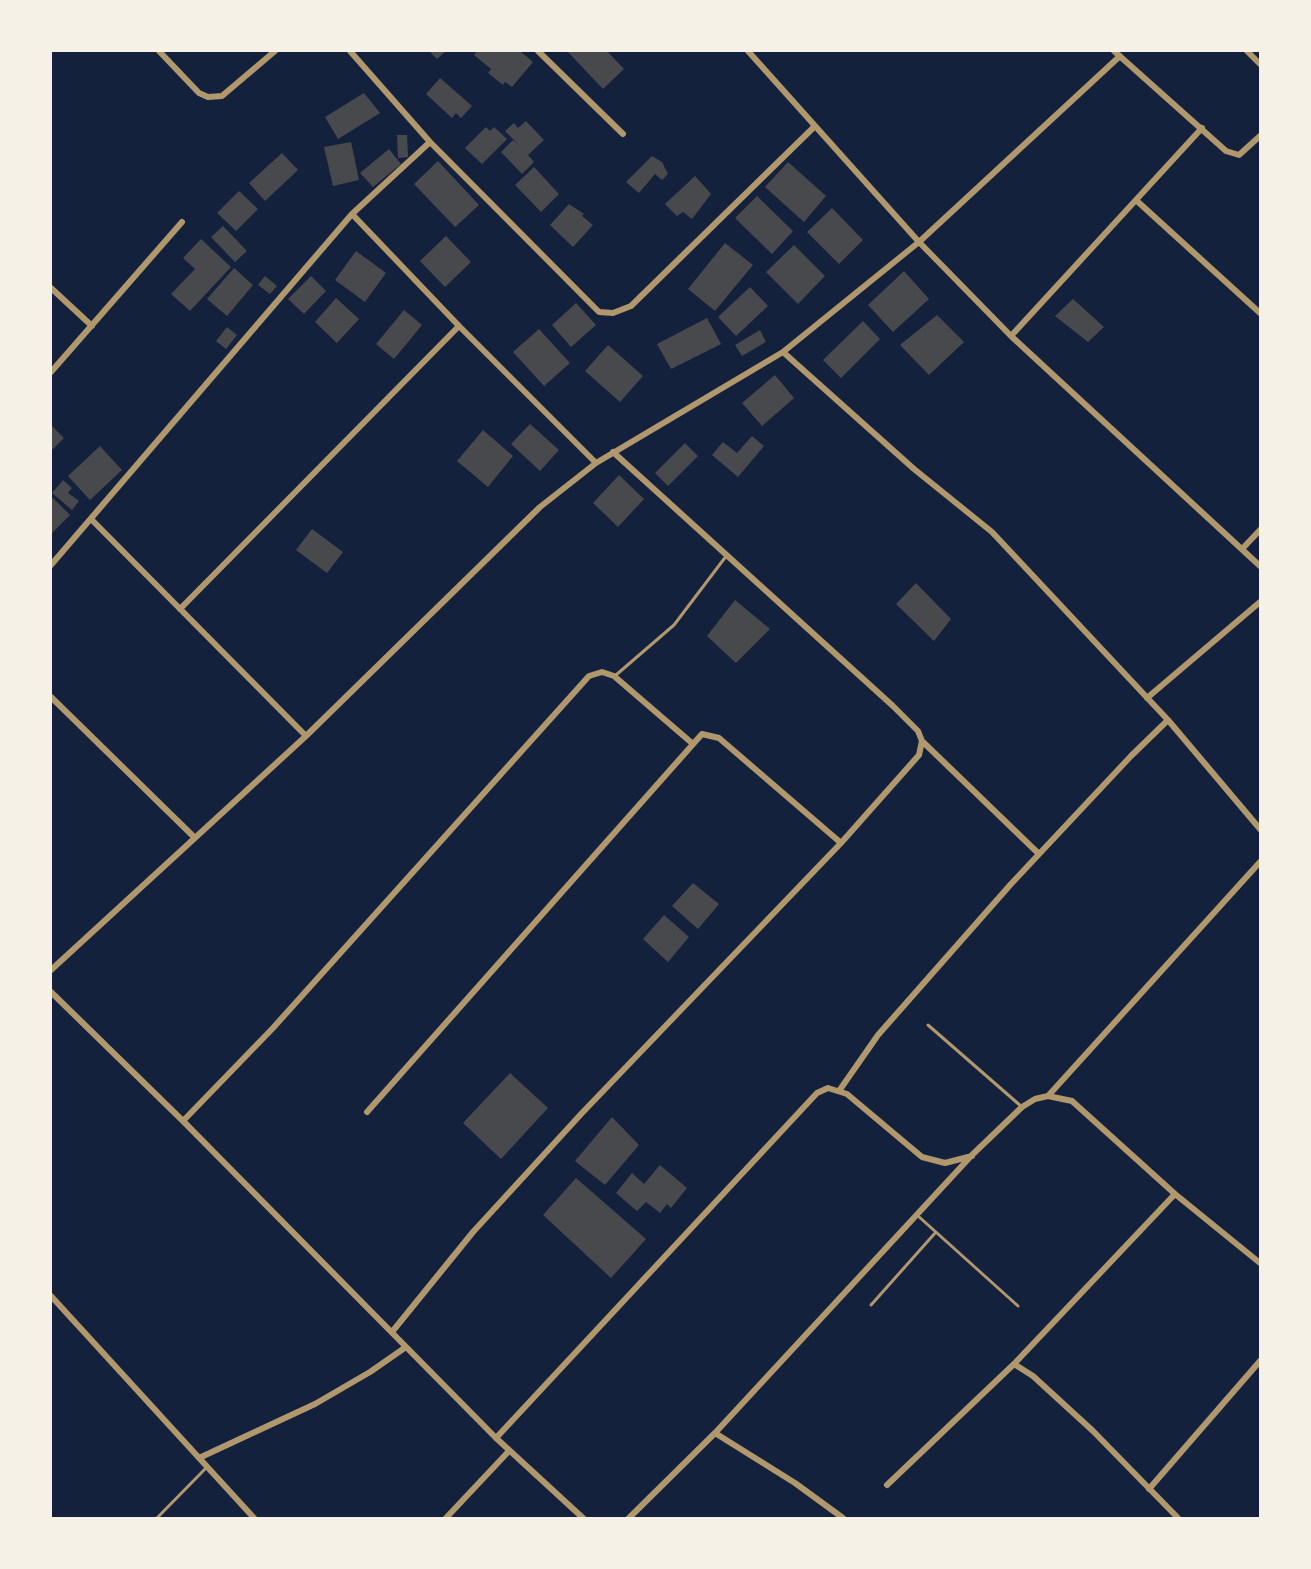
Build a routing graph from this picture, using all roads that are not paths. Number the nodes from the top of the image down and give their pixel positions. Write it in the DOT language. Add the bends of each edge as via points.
graph roads {
  1 [pos="159,51"];
  2 [pos="275,51"];
  3 [pos="350,51"];
  4 [pos="538,51"];
  5 [pos="748,51"];
  6 [pos="1114,51"];
  7 [pos="1247,51"];
  8 [pos="1120,56"];
  9 [pos="1260,64"];
  10 [pos="814,127"];
  11 [pos="1202,128"];
  12 [pos="623,134"];
  13 [pos="1260,136"];
  14 [pos="430,142"];
  15 [pos="1137,201"];
  16 [pos="352,214"];
  17 [pos="182,222"];
  18 [pos="919,242"];
  19 [pos="51,288"];
  20 [pos="1260,313"];
  21 [pos="92,326"];
  22 [pos="459,326"];
  23 [pos="1011,336"];
  24 [pos="783,352"];
  25 [pos="51,372"];
  26 [pos="613,452"];
  27 [pos="596,462"];
  28 [pos="91,519"];
  29 [pos="1260,531"];
  30 [pos="1243,548"];
  31 [pos="727,555"];
  32 [pos="51,565"];
  33 [pos="1260,566"];
  34 [pos="1260,602"];
  35 [pos="180,609"];
  36 [pos="614,676"];
  37 [pos="51,697"];
  38 [pos="1148,698"];
  39 [pos="1168,720"];
  40 [pos="306,736"];
  41 [pos="922,741"];
  42 [pos="693,744"];
  43 [pos="1260,830"];
  44 [pos="194,837"];
  45 [pos="842,843"];
  46 [pos="1039,854"];
  47 [pos="1260,862"];
  48 [pos="51,970"];
  49 [pos="51,992"];
  50 [pos="928,1025"];
  51 [pos="839,1091"];
  52 [pos="1048,1096"];
  53 [pos="1022,1107"];
  54 [pos="367,1112"];
  55 [pos="183,1121"];
  56 [pos="972,1155"];
  57 [pos="1175,1194"];
  58 [pos="917,1215"];
  59 [pos="936,1232"];
  60 [pos="1260,1263"];
  61 [pos="51,1296"];
  62 [pos="871,1305"];
  63 [pos="1018,1306"];
  64 [pos="392,1332"];
  65 [pos="406,1347"];
  66 [pos="1260,1361"];
  67 [pos="1014,1364"];
  68 [pos="715,1433"];
  69 [pos="496,1438"];
  70 [pos="509,1450"];
  71 [pos="199,1458"];
  72 [pos="208,1467"];
  73 [pos="887,1485"];
  74 [pos="1149,1489"];
  75 [pos="157,1518"];
  76 [pos="254,1518"];
  77 [pos="446,1518"];
  78 [pos="583,1518"];
  79 [pos="629,1518"];
  80 [pos="843,1518"];
  81 [pos="1178,1518"];
  1 -- 2 [label="street" via="199,93 208,97 222,96"];
  3 -- 14 [label="street"];
  4 -- 12 [label="street"];
  5 -- 10 [label="street"];
  6 -- 8 [label="street"];
  7 -- 9 [label="street"];
  8 -- 11 [label="street"];
  8 -- 18 [label="street"];
  10 -- 14 [label="street" via="632,306 613,314 599,312"];
  10 -- 18 [label="street"];
  11 -- 13 [label="street" via="1226,151 1239,155"];
  11 -- 15 [label="street"];
  14 -- 16 [label="street"];
  15 -- 20 [label="street"];
  15 -- 23 [label="street"];
  16 -- 22 [label="street"];
  16 -- 28 [label="street"];
  17 -- 21 [label="street"];
  18 -- 23 [label="street"];
  18 -- 24 [label="street"];
  19 -- 21 [label="street"];
  21 -- 25 [label="street"];
  22 -- 27 [label="street"];
  22 -- 35 [label="street"];
  23 -- 30 [label="street"];
  24 -- 26 [label="street"];
  24 -- 38 [label="street" via="914,469 992,532"];
  26 -- 27 [label="street"];
  26 -- 31 [label="street"];
  27 -- 40 [label="street" via="540,507"];
  28 -- 32 [label="street"];
  28 -- 35 [label="street"];
  29 -- 30 [label="street"];
  30 -- 33 [label="street"];
  31 -- 36 [label="lane" via="674,625"];
  31 -- 41 [label="street" via="893,706 918,731"];
  34 -- 38 [label="street"];
  35 -- 40 [label="street"];
  36 -- 42 [label="street"];
  36 -- 55 [label="street" via="602,672 589,676 297,1002"];
  37 -- 44 [label="street"];
  38 -- 39 [label="street"];
  39 -- 43 [label="street"];
  39 -- 46 [label="street"];
  40 -- 44 [label="street"];
  41 -- 45 [label="street" via="912,765"];
  41 -- 46 [label="street"];
  42 -- 45 [label="street" via="702,734 719,738"];
  42 -- 54 [label="street"];
  44 -- 48 [label="street"];
  45 -- 64 [label="street" via="472,1232"];
  46 -- 51 [label="street" via="878,1035"];
  47 -- 52 [label="street"];
  49 -- 55 [label="street"];
  50 -- 53 [label="lane"];
  51 -- 56 [label="street" via="922,1157 945,1163"];
  51 -- 69 [label="street" via="817,1093 800,1110"];
  52 -- 53 [label="street"];
  52 -- 57 [label="street" via="1072,1101"];
  53 -- 56 [label="street"];
  55 -- 64 [label="street"];
  56 -- 58 [label="street"];
  57 -- 60 [label="street"];
  57 -- 67 [label="street"];
  58 -- 59 [label="lane"];
  58 -- 68 [label="street"];
  59 -- 62 [label="lane"];
  59 -- 63 [label="lane"];
  61 -- 71 [label="street"];
  64 -- 65 [label="street"];
  65 -- 69 [label="street"];
  65 -- 71 [label="street" via="315,1404"];
  66 -- 74 [label="street"];
  67 -- 73 [label="street"];
  67 -- 74 [label="street" via="1034,1376"];
  68 -- 79 [label="street"];
  68 -- 80 [label="street"];
  69 -- 70 [label="street"];
  70 -- 77 [label="street"];
  70 -- 78 [label="street"];
  71 -- 72 [label="street"];
  72 -- 75 [label="lane"];
  72 -- 76 [label="street"];
  74 -- 81 [label="street"];
}
